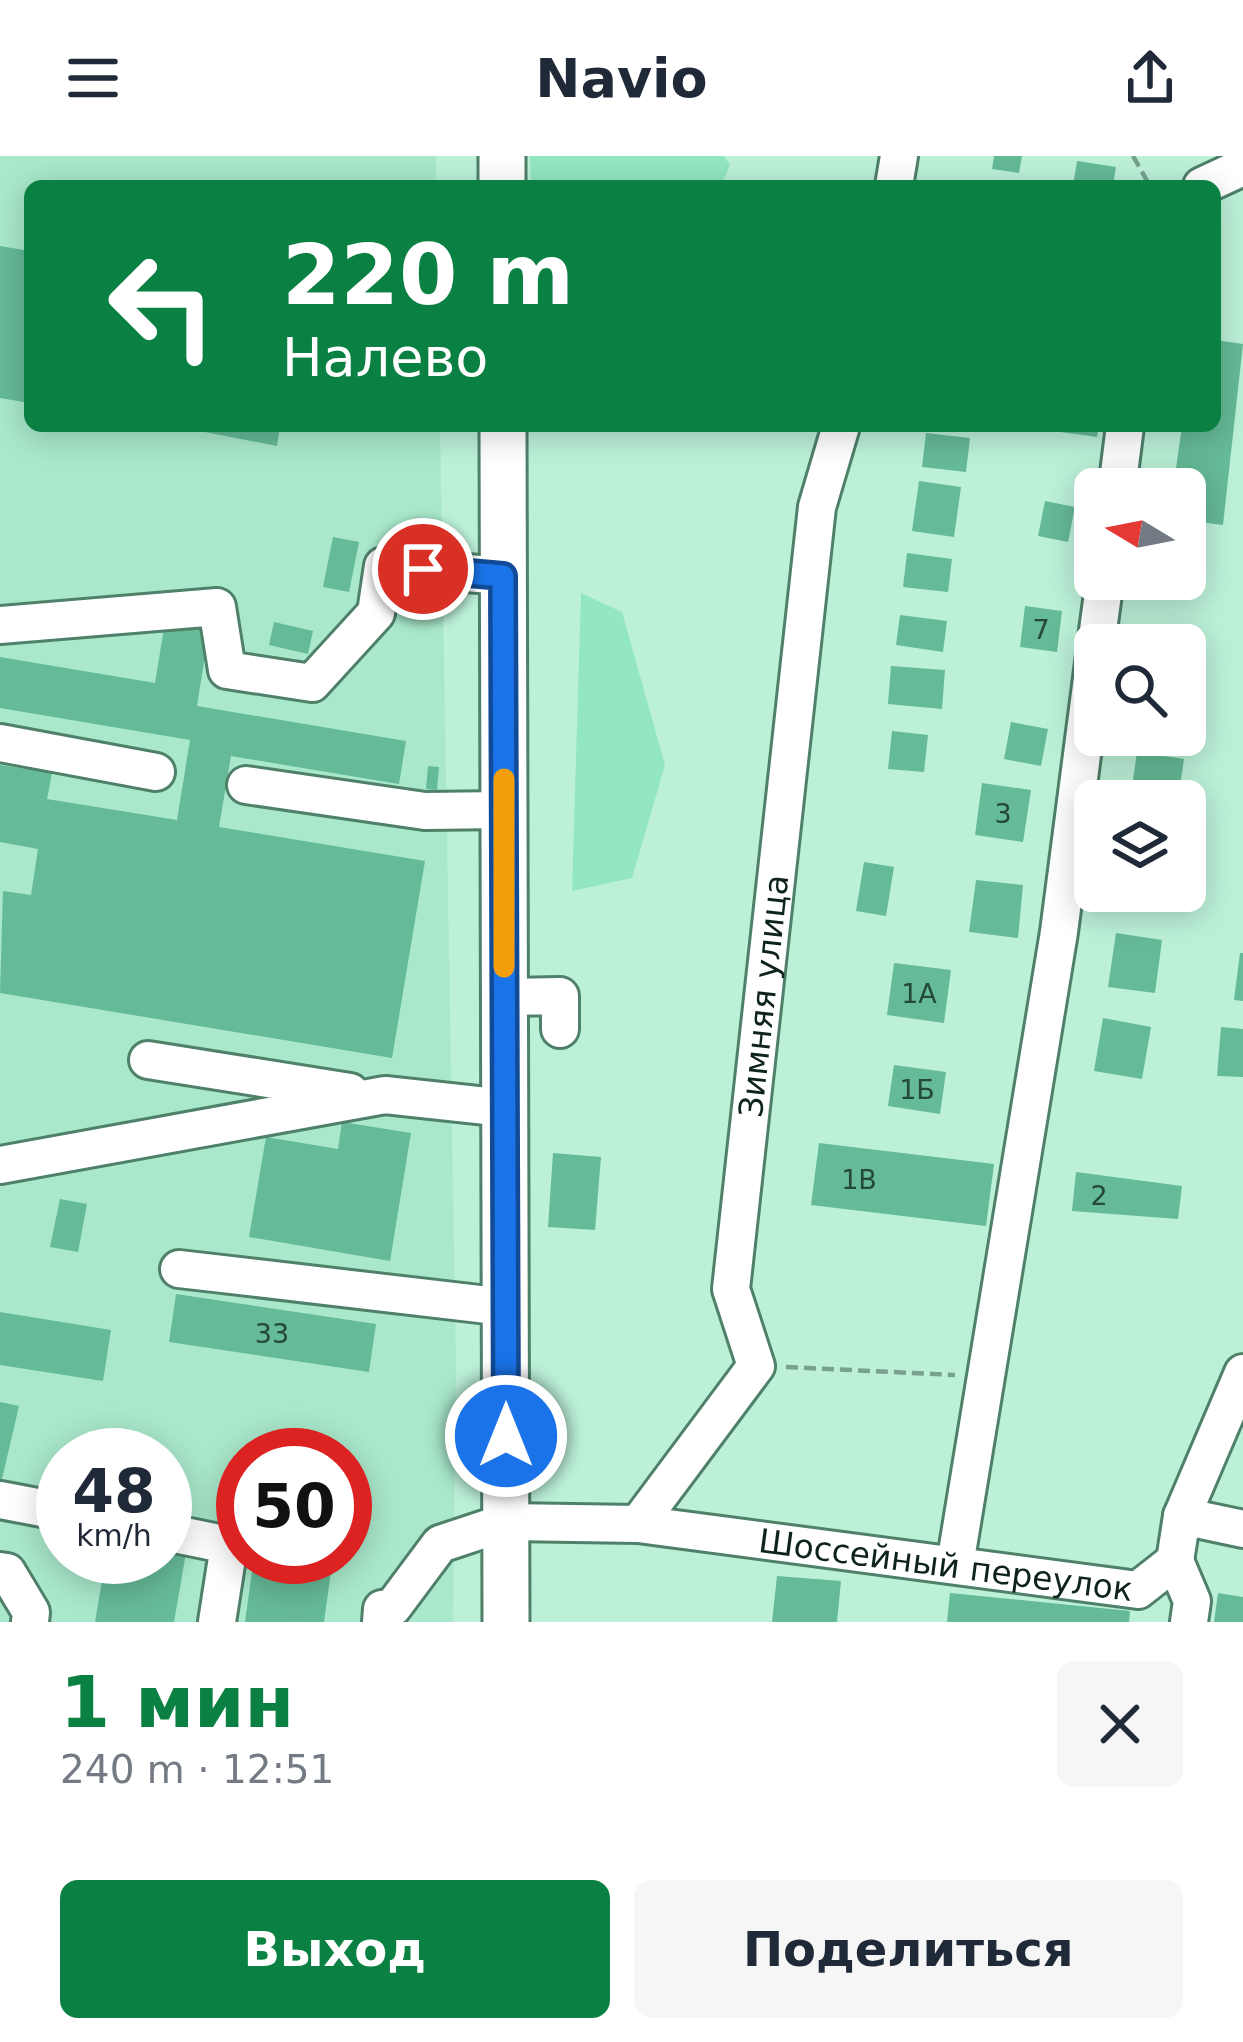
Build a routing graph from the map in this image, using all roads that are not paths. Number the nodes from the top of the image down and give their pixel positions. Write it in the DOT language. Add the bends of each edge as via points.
graph roads {
  1 [pos="1243,167"];
  2 [pos="1215,180"];
  3 [pos="503,432"];
  4 [pos="839,432"];
  5 [pos="1124,432"];
  6 [pos="1120,468"];
  7 [pos="503,576"];
  8 [pos="0,625"];
  9 [pos="0,743"];
  10 [pos="1082,756"];
  11 [pos="156,772"];
  12 [pos="246,785"];
  13 [pos="504,810"];
  14 [pos="504,997"];
  15 [pos="560,1029"];
  16 [pos="148,1060"];
  17 [pos="377,1096"];
  18 [pos="505,1108"];
  19 [pos="0,1165"];
  20 [pos="179,1268"];
  21 [pos="505,1306"];
  22 [pos="1243,1373"];
  23 [pos="0,1500"];
  24 [pos="36,1507"];
  25 [pos="1182,1516"];
  26 [pos="506,1522"];
  27 [pos="638,1524"];
  28 [pos="1243,1529"];
  29 [pos="192,1537"];
  30 [pos="1175,1561"];
  31 [pos="955,1565"];
  32 [pos="0,1571"];
  33 [pos="30,1622"];
  34 [pos="217,1622"];
  35 [pos="381,1622"];
  36 [pos="506,1622"];
  37 [pos="1189,1622"];
  1 -- 2 [label="street"];
  3 -- 7 [label="main road"];
  4 -- 27 [label="street, Зимняя улица" via="818,507 731,1289 756,1366"];
  5 -- 6 [label="street"];
  7 -- 8 [label="street" via="382,566 376,613 312,683 227,670 217,607"];
  7 -- 13 [label="main road"];
  9 -- 11 [label="street"];
  10 -- 31 [label="street"];
  12 -- 13 [label="street" via="425,811"];
  13 -- 14 [label="main road"];
  14 -- 15 [label="street" via="560,996"];
  14 -- 18 [label="main road"];
  16 -- 17 [label="street"];
  17 -- 18 [label="street"];
  17 -- 19 [label="street"];
  18 -- 21 [label="main road"];
  20 -- 21 [label="street"];
  21 -- 26 [label="main road"];
  22 -- 25 [label="street, Шоссейный переулок"];
  23 -- 24 [label="street"];
  25 -- 28 [label="street"];
  25 -- 30 [label="street, Шоссейный переулок"];
  26 -- 27 [label="street, Шоссейный переулок"];
  26 -- 35 [label="street, Шоссейный переулок" via="440,1544 393,1607 382,1609"];
  26 -- 36 [label="main road"];
  27 -- 31 [label="street, Шоссейный переулок"];
  29 -- 34 [label="street" via="230,1545"];
  30 -- 31 [label="street, Шоссейный переулок" via="1138,1590"];
  30 -- 37 [label="street" via="1192,1601"];
  32 -- 33 [label="street" via="32,1612"];
}
